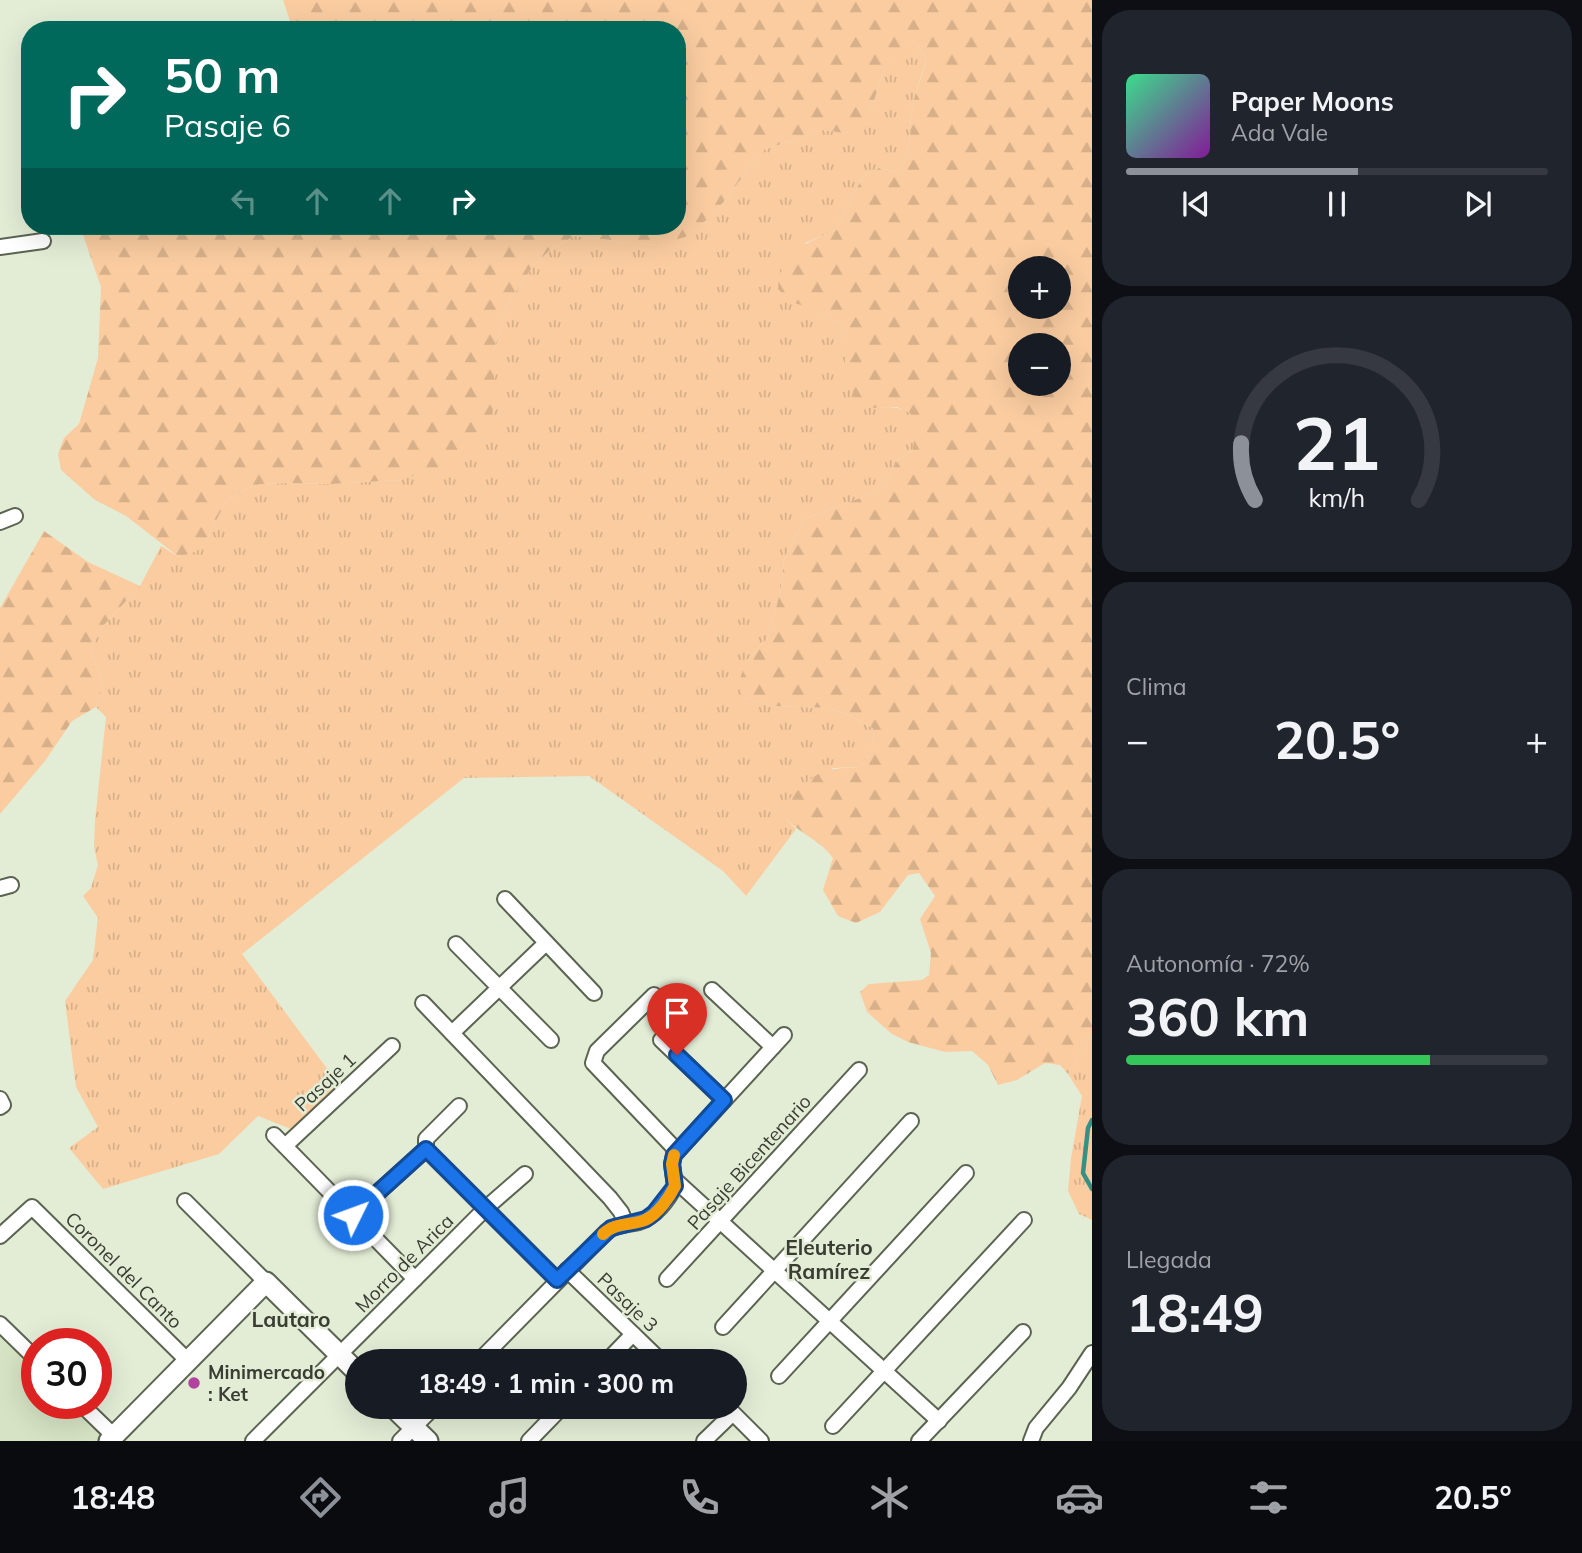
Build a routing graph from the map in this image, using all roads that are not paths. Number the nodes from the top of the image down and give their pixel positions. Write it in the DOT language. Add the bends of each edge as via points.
graph roads {
  1 [pos="43,241"];
  2 [pos="0,247"];
  3 [pos="15,516"];
  4 [pos="0,522"];
  5 [pos="505,899"];
  6 [pos="546,943"];
  7 [pos="456,944"];
  8 [pos="500,988"];
  9 [pos="712,990"];
  10 [pos="594,993"];
  11 [pos="654,995"];
  12 [pos="423,1003"];
  13 [pos="452,1033"];
  14 [pos="784,1035"];
  15 [pos="551,1040"];
  16 [pos="661,1040"];
  17 [pos="392,1046"];
  18 [pos="773,1046"];
  19 [pos="859,1070"];
  20 [pos="724,1100"];
  21 [pos="459,1106"];
  22 [pos="911,1121"];
  23 [pos="426,1149"];
  24 [pos="677,1152"];
  25 [pos="966,1173"];
  26 [pos="525,1174"];
  27 [pos="676,1180"];
  28 [pos="184,1201"];
  29 [pos="486,1208"];
  30 [pos="353,1215"];
  31 [pos="1024,1220"];
  32 [pos="720,1221"];
  33 [pos="626,1224"];
  34 [pos="0,1236"];
  35 [pos="774,1271"];
  36 [pos="562,1275"];
  37 [pos="415,1279"];
  38 [pos="667,1279"];
  39 [pos="266,1282"];
  40 [pos="830,1321"];
  41 [pos="0,1324"];
  42 [pos="723,1327"];
  43 [pos="1023,1332"];
  44 [pos="633,1334"];
  45 [pos="21,1344"];
  46 [pos="491,1349"];
  47 [pos="619,1349"];
  48 [pos="649,1349"];
  49 [pos="1092,1353"];
  50 [pos="339,1355"];
  51 [pos="188,1361"];
  52 [pos="345,1361"];
  53 [pos="884,1371"];
  54 [pos="779,1377"];
  55 [pos="94,1419"];
  56 [pos="402,1419"];
  57 [pos="426,1419"];
  58 [pos="550,1419"];
  59 [pos="939,1421"];
  60 [pos="833,1426"];
  61 [pos="414,1436"];
  62 [pos="112,1439"];
  63 [pos="253,1441"];
  64 [pos="529,1441"];
  65 [pos="704,1441"];
  66 [pos="761,1441"];
  67 [pos="919,1441"];
  68 [pos="1031,1441"];
  1 -- 2 [label="street"];
  3 -- 4 [label="street"];
  5 -- 6 [label="street"];
  6 -- 8 [label="street"];
  6 -- 10 [label="street"];
  7 -- 8 [label="street"];
  8 -- 13 [label="street"];
  8 -- 15 [label="street"];
  9 -- 18 [label="street"];
  11 -- 24 [label="street" via="597,1051 593,1063"];
  12 -- 13 [label="street"];
  13 -- 33 [label="street" via="610,1198"];
  14 -- 18 [label="street"];
  16 -- 20 [label="street"];
  17 -- 30 [label="street, Pasaje 1" via="280,1140"];
  18 -- 20 [label="street"];
  19 -- 32 [label="street, Pasaje Bicentenario"];
  20 -- 24 [label="street"];
  21 -- 23 [label="street" via="426,1139"];
  22 -- 35 [label="street"];
  23 -- 29 [label="street, Pasaje 3"];
  23 -- 30 [label="street"];
  24 -- 27 [label="street" via="672,1164"];
  25 -- 40 [label="street"];
  26 -- 29 [label="street, Morro de Arica"];
  27 -- 32 [label="street"];
  27 -- 33 [label="street" via="673,1191 654,1213"];
  28 -- 39 [label="street"];
  29 -- 36 [label="street, Pasaje 3"];
  29 -- 37 [label="street, Morro de Arica"];
  30 -- 37 [label="street"];
  31 -- 53 [label="street"];
  32 -- 35 [label="street"];
  32 -- 38 [label="street, Pasaje Bicentenario"];
  33 -- 36 [label="street" via="606,1232"];
  34 -- 51 [label="street, Coronel del Canto" via="32,1206"];
  35 -- 40 [label="street"];
  35 -- 42 [label="street"];
  36 -- 44 [label="street, Pasaje 3"];
  36 -- 46 [label="street"];
  37 -- 50 [label="street, Morro de Arica"];
  39 -- 50 [label="street"];
  39 -- 51 [label="street"];
  40 -- 53 [label="street"];
  40 -- 54 [label="street"];
  41 -- 45 [label="street"];
  43 -- 59 [label="street"];
  44 -- 47 [label="street"];
  44 -- 48 [label="street, Pasaje 3"];
  49 -- 68 [label="street"];
  50 -- 52 [label="street"];
  50 -- 63 [label="street, Morro de Arica"];
  51 -- 62 [label="street"];
  53 -- 59 [label="street"];
  53 -- 60 [label="street"];
  55 -- 62 [label="street"];
  56 -- 61 [label="street"];
  57 -- 61 [label="street"];
  58 -- 64 [label="street"];
  59 -- 67 [label="street"];
  65 -- 66 [label="street" via="733,1413"];
}
